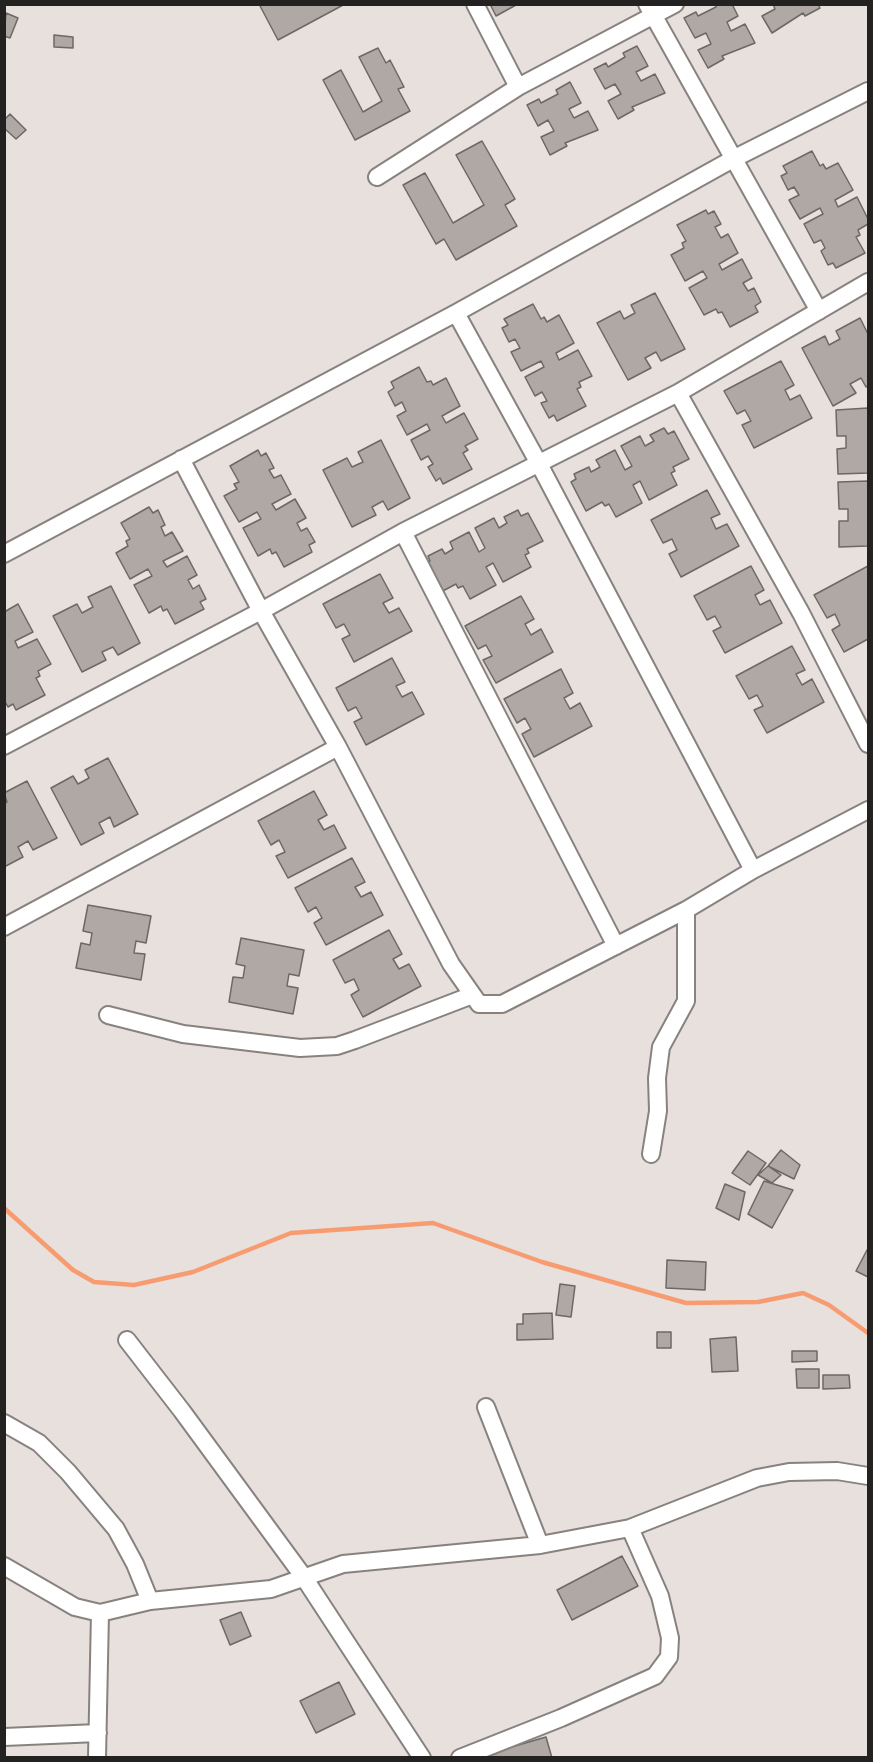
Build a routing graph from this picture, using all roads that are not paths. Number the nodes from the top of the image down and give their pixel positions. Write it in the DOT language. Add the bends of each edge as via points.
graph roads {
  1 [pos="475,4"];
  2 [pos="675,4"];
  3 [pos="650,10"];
  4 [pos="518,87"];
  5 [pos="868,91"];
  6 [pos="733,159"];
  7 [pos="377,177"];
  8 [pos="868,282"];
  9 [pos="819,311"];
  10 [pos="456,313"];
  11 [pos="678,393"];
  12 [pos="181,459"];
  13 [pos="538,462"];
  14 [pos="404,532"];
  15 [pos="4,554"];
  16 [pos="261,612"];
  17 [pos="868,744"];
  18 [pos="4,746"];
  19 [pos="338,747"];
  20 [pos="868,810"];
  21 [pos="753,870"];
  22 [pos="686,910"];
  23 [pos="4,927"];
  24 [pos="616,946"];
  25 [pos="470,996"];
  26 [pos="108,1015"];
  27 [pos="651,1154"];
  28 [pos="126,1340"];
  29 [pos="486,1407"];
  30 [pos="4,1423"];
  31 [pos="868,1476"];
  32 [pos="630,1528"];
  33 [pos="540,1545"];
  34 [pos="4,1566"];
  35 [pos="303,1576"];
  36 [pos="150,1601"];
  37 [pos="100,1613"];
  38 [pos="98,1733"];
  39 [pos="4,1737"];
  40 [pos="97,1758"];
  41 [pos="422,1758"];
  42 [pos="460,1758"];
  1 -- 4 [label="street"];
  2 -- 3 [label="street"];
  3 -- 4 [label="street"];
  3 -- 6 [label="street"];
  4 -- 7 [label="street"];
  5 -- 6 [label="street"];
  6 -- 9 [label="street"];
  6 -- 10 [label="street"];
  8 -- 9 [label="street"];
  9 -- 11 [label="street"];
  10 -- 12 [label="street"];
  10 -- 13 [label="street"];
  11 -- 13 [label="street"];
  11 -- 17 [label="street" via="801,613"];
  12 -- 15 [label="street"];
  12 -- 16 [label="street"];
  13 -- 14 [label="street"];
  13 -- 21 [label="street"];
  14 -- 16 [label="street"];
  14 -- 24 [label="street"];
  16 -- 18 [label="street"];
  16 -- 19 [label="street"];
  19 -- 23 [label="street"];
  19 -- 25 [label="street"];
  20 -- 21 [label="street"];
  21 -- 22 [label="street"];
  22 -- 24 [label="street"];
  22 -- 27 [label="street" via="686,1001 661,1047"];
  24 -- 25 [label="street" via="502,1004 478,1004"];
  25 -- 26 [label="street" via="337,1046 300,1048 183,1034"];
  28 -- 35 [label="street"];
  29 -- 33 [label="street"];
  30 -- 36 [label="street" via="39,1443 116,1529"];
  31 -- 32 [label="street" via="837,1471 789,1472 757,1478"];
  32 -- 33 [label="street"];
  32 -- 42 [label="street" via="660,1596 670,1638 669,1657 654,1676"];
  33 -- 35 [label="street" via="343,1564"];
  34 -- 37 [label="street" via="75,1607"];
  35 -- 36 [label="street" via="271,1588"];
  35 -- 41 [label="street"];
  36 -- 37 [label="street"];
  37 -- 38 [label="street"];
  38 -- 39 [label="street"];
  38 -- 40 [label="street"];
}
